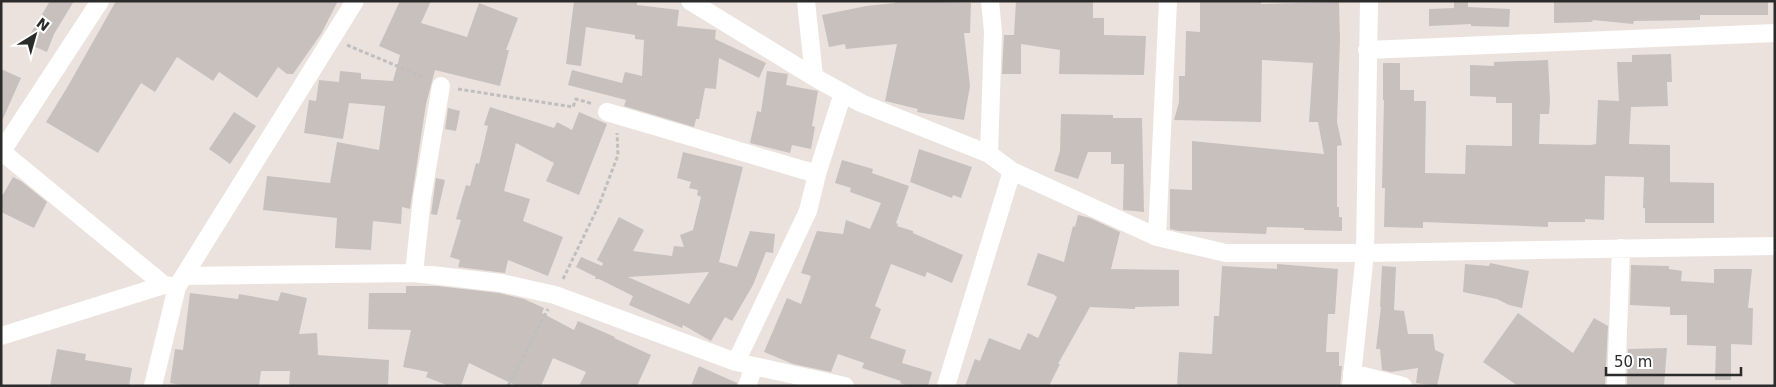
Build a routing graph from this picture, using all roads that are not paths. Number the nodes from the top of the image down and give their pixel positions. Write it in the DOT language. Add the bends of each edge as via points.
graph roads {
  1 [pos="100,1"];
  2 [pos="355,1"];
  3 [pos="690,1"];
  4 [pos="806,1"];
  5 [pos="990,1"];
  6 [pos="1168,1"];
  7 [pos="1369,1"];
  8 [pos="1775,33"];
  9 [pos="1367,50"];
  10 [pos="814,77"];
  11 [pos="440,86"];
  12 [pos="843,93"];
  13 [pos="607,112"];
  14 [pos="2,151"];
  15 [pos="989,154"];
  16 [pos="1012,171"];
  17 [pos="817,174"];
  18 [pos="1157,237"];
  19 [pos="1775,246"];
  20 [pos="1621,248"];
  21 [pos="1365,253"];
  22 [pos="414,273"];
  23 [pos="175,283"];
  24 [pos="1,336"];
  25 [pos="736,362"];
  26 [pos="754,366"];
  27 [pos="1351,380"];
  28 [pos="153,386"];
  29 [pos="747,386"];
  30 [pos="845,386"];
  31 [pos="946,386"];
  32 [pos="1403,386"];
  33 [pos="1616,386"];
  1 -- 14 [label="street"];
  2 -- 23 [label="street"];
  3 -- 10 [label="street"];
  4 -- 10 [label="street"];
  5 -- 15 [label="street" via="993,32"];
  6 -- 18 [label="street"];
  7 -- 9 [label="street"];
  8 -- 9 [label="street"];
  9 -- 21 [label="street"];
  10 -- 12 [label="street"];
  11 -- 22 [label="street"];
  12 -- 15 [label="street" via="860,103"];
  12 -- 17 [label="street"];
  13 -- 17 [label="street"];
  14 -- 23 [label="street"];
  15 -- 16 [label="street"];
  16 -- 18 [label="street"];
  16 -- 31 [label="street"];
  17 -- 25 [label="street" via="808,211"];
  18 -- 21 [label="street" via="1226,253"];
  19 -- 20 [label="street"];
  20 -- 21 [label="street"];
  20 -- 33 [label="street"];
  21 -- 27 [label="street"];
  22 -- 23 [label="street"];
  22 -- 25 [label="street" via="501,283 555,295"];
  23 -- 24 [label="street"];
  23 -- 28 [label="street"];
  25 -- 26 [label="street"];
  26 -- 29 [label="street"];
  26 -- 30 [label="street"];
  27 -- 32 [label="street"];
}
